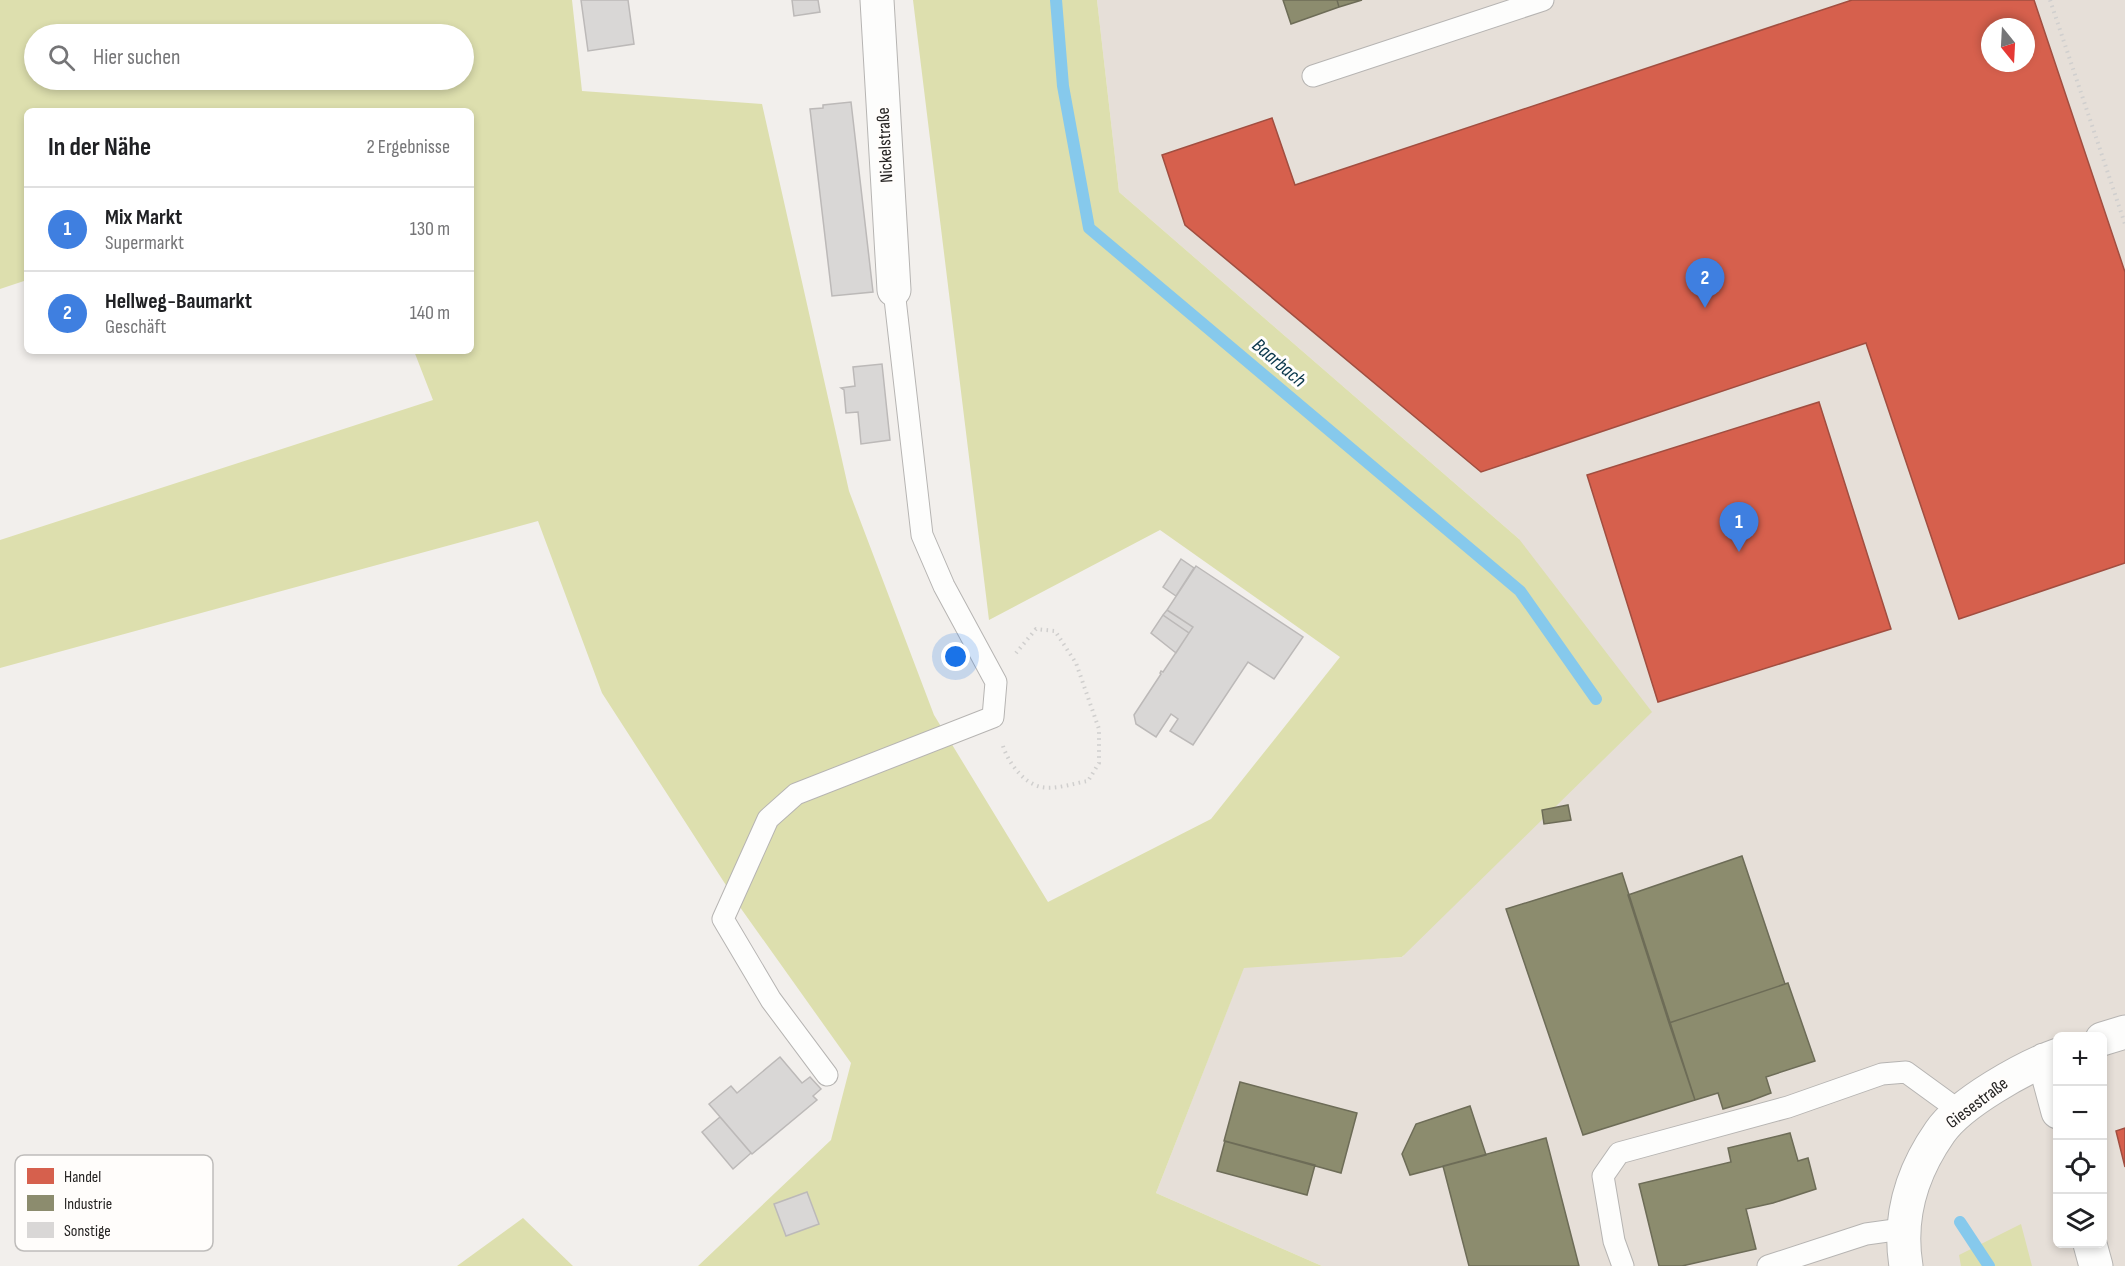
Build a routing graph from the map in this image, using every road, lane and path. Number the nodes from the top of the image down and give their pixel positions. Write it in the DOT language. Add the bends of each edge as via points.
graph roads {
  1 [pos="877,0"];
  2 [pos="1543,0"];
  3 [pos="2050,0"];
  4 [pos="1312,76"];
  5 [pos="2125,224"];
  6 [pos="894,291"];
  7 [pos="996,682"];
  8 [pos="993,717"];
  9 [pos="2125,1032"];
  10 [pos="2107,1038"];
  11 [pos="2051,1057"];
  12 [pos="827,1075"];
  13 [pos="2055,1086"];
  14 [pos="1961,1112"];
  15 [pos="1902,1229"];
  16 [pos="2092,1248"];
  17 [pos="1623,1266"];
  18 [pos="1768,1266"];
  19 [pos="1906,1266"];
  20 [pos="2096,1266"];
  1 -- 6 [label="street, Nickelstraße"];
  2 -- 4 [label="lane"];
  3 -- 5 [label="path"];
  6 -- 7 [label="lane" via="922,535 944,586"];
  7 -- 8 [label="lane"];
  7 -- 8 [label="path" via="1036,629 1055,631 1076,663 1099,729 1099,763 1088,781 1041,787 1022,776 1006,757"];
  8 -- 12 [label="lane" via="796,794 768,819 723,919 771,1000"];
  9 -- 10 [label="street"];
  11 -- 13 [label="street, Giesestraße"];
  11 -- 14 [label="street, Giesestraße" via="1997,1084"];
  14 -- 15 [label="street, Giesestraße" via="1941,1131 1912,1185"];
  14 -- 17 [label="lane" via="1906,1072 1882,1074 1788,1107 1618,1153 1604,1176 1614,1241"];
  15 -- 18 [label="lane" via="1866,1234"];
  15 -- 19 [label="street, Giesestraße"];
  16 -- 20 [label="street"];
}
